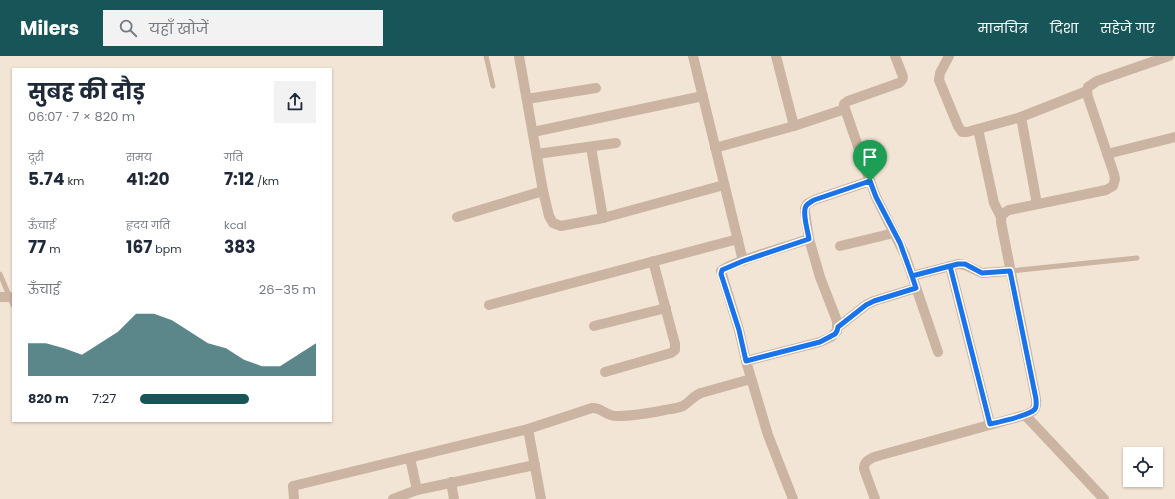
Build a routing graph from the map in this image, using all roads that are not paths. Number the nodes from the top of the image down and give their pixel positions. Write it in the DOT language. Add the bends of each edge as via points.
graph roads {
  1 [pos="486,56"];
  2 [pos="519,56"];
  3 [pos="693,56"];
  4 [pos="776,56"];
  5 [pos="895,56"];
  6 [pos="949,56"];
  7 [pos="1169,56"];
  8 [pos="493,86"];
  9 [pos="596,88"];
  10 [pos="1087,91"];
  11 [pos="702,96"];
  12 [pos="527,99"];
  13 [pos="845,109"];
  14 [pos="1021,117"];
  15 [pos="794,126"];
  16 [pos="978,129"];
  17 [pos="533,132"];
  18 [pos="1175,137"];
  19 [pos="616,143"];
  20 [pos="591,147"];
  21 [pos="715,148"];
  22 [pos="537,154"];
  23 [pos="1107,154"];
  24 [pos="870,181"];
  25 [pos="724,185"];
  26 [pos="543,190"];
  27 [pos="1037,204"];
  28 [pos="457,217"];
  29 [pos="1001,217"];
  30 [pos="603,218"];
  31 [pos="894,233"];
  32 [pos="738,239"];
  33 [pos="809,239"];
  34 [pos="840,246"];
  35 [pos="1137,258"];
  36 [pos="654,261"];
  37 [pos="743,261"];
  38 [pos="950,266"];
  39 [pos="1010,271"];
  40 [pos="0,274"];
  41 [pos="912,276"];
  42 [pos="916,288"];
  43 [pos="9,299"];
  44 [pos="488,305"];
  45 [pos="666,308"];
  46 [pos="594,326"];
  47 [pos="838,327"];
  48 [pos="938,352"];
  49 [pos="746,361"];
  50 [pos="605,372"];
  51 [pos="751,379"];
  52 [pos="1025,415"];
  53 [pos="990,424"];
  54 [pos="528,429"];
  55 [pos="410,458"];
  56 [pos="534,465"];
  57 [pos="451,482"];
  58 [pos="417,490"];
  59 [pos="294,499"];
  60 [pos="393,499"];
  61 [pos="454,499"];
  62 [pos="541,499"];
  63 [pos="793,499"];
  64 [pos="875,499"];
  65 [pos="1104,499"];
  1 -- 8 [label="lane"];
  2 -- 12 [label="street"];
  3 -- 11 [label="street"];
  4 -- 15 [label="street"];
  5 -- 13 [label="street" via="903,76 902,80 848,100 844,104"];
  6 -- 16 [label="street" via="939,80 961,131"];
  7 -- 10 [label="street" via="1096,81"];
  9 -- 12 [label="street"];
  10 -- 14 [label="street"];
  10 -- 23 [label="street"];
  11 -- 17 [label="street"];
  11 -- 21 [label="street"];
  12 -- 17 [label="street"];
  13 -- 15 [label="street"];
  13 -- 24 [label="street"];
  14 -- 16 [label="street"];
  14 -- 27 [label="street"];
  15 -- 21 [label="street"];
  16 -- 29 [label="street" via="994,203"];
  17 -- 22 [label="street"];
  18 -- 23 [label="street"];
  19 -- 20 [label="street"];
  20 -- 22 [label="street"];
  20 -- 30 [label="street"];
  21 -- 25 [label="street"];
  22 -- 26 [label="street"];
  23 -- 27 [label="street" via="1115,179 1114,186 1106,190"];
  24 -- 31 [label="street"];
  24 -- 33 [label="street" via="807,204 805,212"];
  25 -- 30 [label="street"];
  25 -- 32 [label="street"];
  26 -- 28 [label="street"];
  26 -- 30 [label="street" via="549,216 557,225"];
  27 -- 29 [label="street" via="1009,210"];
  29 -- 39 [label="street"];
  31 -- 34 [label="street"];
  31 -- 41 [label="street"];
  32 -- 36 [label="street"];
  32 -- 37 [label="street"];
  33 -- 37 [label="street"];
  33 -- 47 [label="street"];
  35 -- 39 [label="lane"];
  36 -- 44 [label="street"];
  36 -- 45 [label="street"];
  37 -- 49 [label="street" via="721,271"];
  38 -- 39 [label="street" via="965,264 982,273"];
  38 -- 41 [label="street"];
  38 -- 53 [label="street"];
  39 -- 52 [label="street" via="1036,399 1034,411"];
  40 -- 43 [label="lane"];
  41 -- 42 [label="street"];
  42 -- 47 [label="street" via="874,301"];
  42 -- 48 [label="street"];
  45 -- 46 [label="street"];
  45 -- 50 [label="street" via="676,344 674,352"];
  47 -- 49 [label="street" via="835,334 820,342"];
  49 -- 51 [label="street"];
  51 -- 54 [label="street" via="696,394 681,407 617,416 592,408"];
  51 -- 63 [label="street" via="768,435"];
  52 -- 53 [label="street"];
  52 -- 65 [label="street"];
  53 -- 64 [label="street" via="869,459 864,469"];
  54 -- 55 [label="street"];
  54 -- 56 [label="street"];
  55 -- 58 [label="street"];
  55 -- 59 [label="street" via="293,486"];
  56 -- 57 [label="street"];
  56 -- 62 [label="street"];
  57 -- 58 [label="street"];
  57 -- 61 [label="street"];
  58 -- 60 [label="street"];
}
